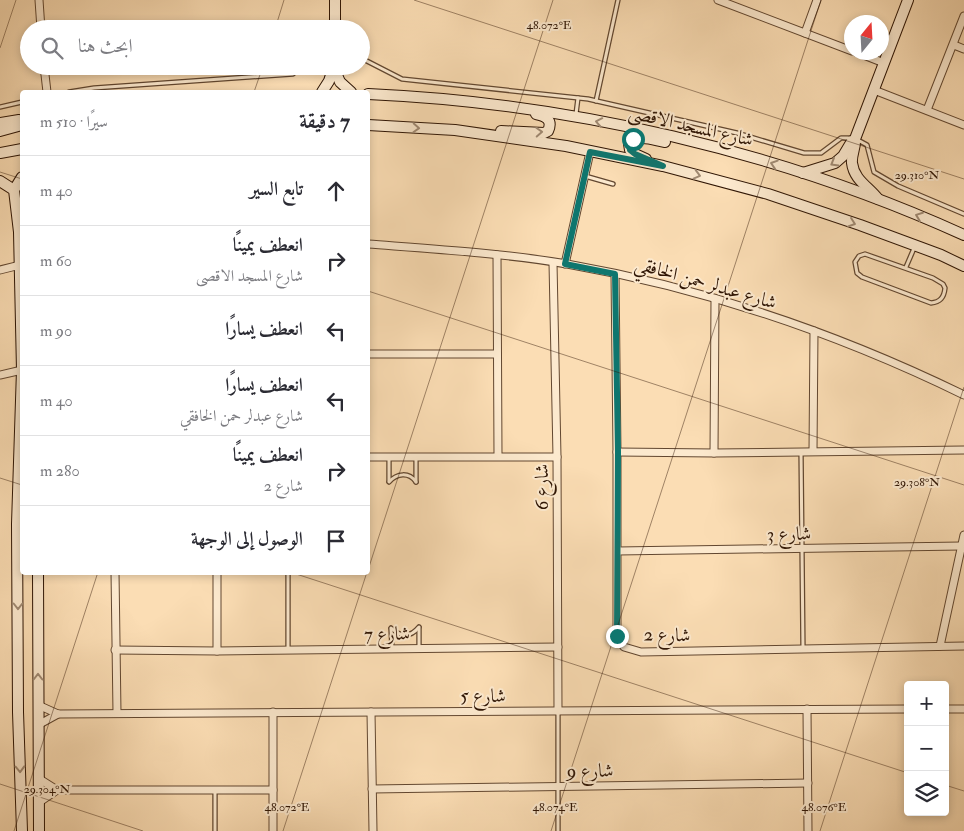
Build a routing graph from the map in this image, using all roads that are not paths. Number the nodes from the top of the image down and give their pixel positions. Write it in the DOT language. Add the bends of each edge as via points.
graph roads {
  1 [pos="39,0"];
  2 [pos="335,0"];
  3 [pos="618,0"];
  4 [pos="718,0"];
  5 [pos="818,0"];
  6 [pos="908,0"];
  7 [pos="964,16"];
  8 [pos="40,20"];
  9 [pos="335,20"];
  10 [pos="805,33"];
  11 [pos="954,45"];
  12 [pos="844,48"];
  13 [pos="964,49"];
  14 [pos="876,60"];
  15 [pos="370,63"];
  16 [pos="884,63"];
  17 [pos="45,75"];
  18 [pos="279,75"];
  19 [pos="330,75"];
  20 [pos="337,75"];
  21 [pos="47,90"];
  22 [pos="82,90"];
  23 [pos="323,90"];
  24 [pos="349,90"];
  25 [pos="874,90"];
  26 [pos="370,94"];
  27 [pos="578,98"];
  28 [pos="596,101"];
  29 [pos="20,102"];
  30 [pos="0,107"];
  31 [pos="515,107"];
  32 [pos="927,110"];
  33 [pos="575,117"];
  34 [pos="20,119"];
  35 [pos="0,123"];
  36 [pos="20,125"];
  37 [pos="370,125"];
  38 [pos="964,125"];
  39 [pos="455,130"];
  40 [pos="0,131"];
  41 [pos="855,139"];
  42 [pos="20,149"];
  43 [pos="723,149"];
  44 [pos="3,152"];
  45 [pos="590,152"];
  46 [pos="663,166"];
  47 [pos="803,173"];
  48 [pos="585,176"];
  49 [pos="20,180"];
  50 [pos="0,181"];
  51 [pos="614,184"];
  52 [pos="14,190"];
  53 [pos="878,200"];
  54 [pos="964,214"];
  55 [pos="964,235"];
  56 [pos="370,244"];
  57 [pos="915,246"];
  58 [pos="497,254"];
  59 [pos="553,263"];
  60 [pos="961,263"];
  61 [pos="565,264"];
  62 [pos="20,265"];
  63 [pos="906,267"];
  64 [pos="0,270"];
  65 [pos="615,274"];
  66 [pos="715,299"];
  67 [pos="814,331"];
  68 [pos="370,354"];
  69 [pos="497,354"];
  70 [pos="20,370"];
  71 [pos="0,375"];
  72 [pos="964,395"];
  73 [pos="964,450"];
  74 [pos="801,451"];
  75 [pos="813,451"];
  76 [pos="618,452"];
  77 [pos="714,453"];
  78 [pos="389,456"];
  79 [pos="416,456"];
  80 [pos="498,456"];
  81 [pos="370,457"];
  82 [pos="557,457"];
  83 [pos="20,526"];
  84 [pos="964,535"];
  85 [pos="961,546"];
  86 [pos="802,549"];
  87 [pos="618,551"];
  88 [pos="20,561"];
  89 [pos="38,575"];
  90 [pos="115,575"];
  91 [pos="217,575"];
  92 [pos="288,575"];
  93 [pos="940,646"];
  94 [pos="964,646"];
  95 [pos="558,647"];
  96 [pos="392,649"];
  97 [pos="419,649"];
  98 [pos="802,649"];
  99 [pos="115,650"];
  100 [pos="288,650"];
  101 [pos="217,651"];
  102 [pos="38,705"];
  103 [pos="807,709"];
  104 [pos="904,709"];
  105 [pos="949,709"];
  106 [pos="964,709"];
  107 [pos="558,711"];
  108 [pos="273,712"];
  109 [pos="371,712"];
  110 [pos="117,713"];
  111 [pos="58,714"];
  112 [pos="38,726"];
  113 [pos="38,778"];
  114 [pos="808,783"];
  115 [pos="558,786"];
  116 [pos="372,789"];
  117 [pos="57,790"];
  118 [pos="215,790"];
  119 [pos="273,790"];
  120 [pos="38,803"];
  121 [pos="22,831"];
  122 [pos="39,831"];
  123 [pos="215,831"];
  124 [pos="273,831"];
  125 [pos="373,831"];
  126 [pos="558,831"];
  127 [pos="808,831"];
  1 -- 8 [label="street"];
  2 -- 9 [label="main road"];
  3 -- 28 [label="lane"];
  4 -- 10 [label="street"];
  5 -- 10 [label="street"];
  6 -- 16 [label="main road"];
  7 -- 11 [label="street"];
  10 -- 12 [label="street"];
  11 -- 13 [label="street"];
  11 -- 32 [label="street"];
  14 -- 16 [label="street"];
  15 -- 27 [label="lane" via="402,79"];
  16 -- 25 [label="main road"];
  17 -- 21 [label="street"];
  18 -- 22 [label="lane"];
  19 -- 23 [label="main road"];
  20 -- 24 [label="main road"];
  25 -- 32 [label="street"];
  25 -- 41 [label="main road"];
  26 -- 31 [label="main road, شارع المسجد الاقصى"];
  27 -- 28 [label="lane"];
  27 -- 33 [label="lane"];
  28 -- 41 [label="lane" via="737,133 804,153 821,153 841,138"];
  29 -- 30 [label="lane"];
  31 -- 33 [label="main road, شارع المسجد الاقصى"];
  39 -- 31 [label="main road, one-way" via="548,131 550,126 545,116"];
  32 -- 38 [label="street"];
  43 -- 33 [label="main road, شارع المسجد الاقصى, one-way"];
  34 -- 35 [label="main road"];
  36 -- 40 [label="main road"];
  37 -- 39 [label="main road, one-way"];
  39 -- 45 [label="main road"];
  41 -- 47 [label="main road, one-way" via="835,163"];
  41 -- 53 [label="main road" via="854,171"];
  41 -- 54 [label="lane" via="867,145 874,172 898,186"];
  42 -- 44 [label="main road"];
  43 -- 46 [label="main road" via="690,147 637,137 629,144 635,154"];
  47 -- 43 [label="main road, شارع المسجد الاقصى, one-way"];
  45 -- 46 [label="main road"];
  45 -- 48 [label="street"];
  46 -- 57 [label="main road, one-way" via="768,194"];
  47 -- 53 [label="main road, شارع المسجد الاقصى"];
  48 -- 51 [label="lane"];
  48 -- 61 [label="street"];
  49 -- 52 [label="main road"];
  50 -- 52 [label="main road"];
  52 -- 62 [label="main road"];
  55 -- 53 [label="main road, شارع المسجد الاقصى, one-way"];
  56 -- 58 [label="street, شارع عبدلر حمن الخافقي"];
  57 -- 60 [label="main road"];
  57 -- 63 [label="lane"];
  58 -- 59 [label="street, شارع عبدلر حمن الخافقي"];
  58 -- 69 [label="street"];
  59 -- 61 [label="street, شارع عبدلر حمن الخافقي"];
  59 -- 82 [label="street, شارع 6"];
  61 -- 65 [label="street, شارع عبدلر حمن الخافقي"];
  62 -- 64 [label="street"];
  63 -- 63 [label="lane" via="865,254 855,262 862,277 931,303 939,302 945,288 942,284"];
  65 -- 66 [label="street, شارع عبدلر حمن الخافقي"];
  65 -- 76 [label="street, شارع 2"];
  66 -- 67 [label="street, شارع عبدلر حمن الخافقي"];
  66 -- 77 [label="street"];
  67 -- 72 [label="street, شارع عبدلر حمن الخافقي" via="919,373"];
  67 -- 75 [label="street"];
  68 -- 69 [label="street"];
  69 -- 80 [label="street"];
  70 -- 71 [label="street"];
  73 -- 75 [label="street"];
  74 -- 75 [label="street"];
  74 -- 77 [label="street"];
  74 -- 86 [label="lane"];
  76 -- 77 [label="street"];
  76 -- 87 [label="street, شارع 2"];
  78 -- 79 [label="street"];
  78 -- 79 [label="lane" via="389,482 405,475 416,482"];
  78 -- 81 [label="street"];
  79 -- 80 [label="street"];
  80 -- 82 [label="street"];
  82 -- 95 [label="street, شارع 6"];
  83 -- 88 [label="main road"];
  84 -- 85 [label="street"];
  85 -- 86 [label="street, شارع 3"];
  85 -- 93 [label="street"];
  86 -- 87 [label="street, شارع 3"];
  86 -- 98 [label="lane"];
  87 -- 98 [label="street, شارع 2" via="617,636 624,647 641,652"];
  88 -- 121 [label="main road, one-way" via="18,712"];
  102 -- 89 [label="main road, one-way"];
  90 -- 99 [label="street"];
  91 -- 101 [label="street"];
  92 -- 100 [label="lane"];
  93 -- 94 [label="street, شارع 2"];
  93 -- 98 [label="street, شارع 2"];
  95 -- 97 [label="street, شارع 7"];
  95 -- 107 [label="street, شارع 6"];
  96 -- 97 [label="street, شارع 7"];
  96 -- 97 [label="lane" via="391,628 407,635 419,627"];
  96 -- 100 [label="street, شارع 7"];
  99 -- 101 [label="street, شارع 7"];
  99 -- 110 [label="street"];
  100 -- 101 [label="street, شارع 7"];
  102 -- 111 [label="street, شارع 5"];
  102 -- 112 [label="main road"];
  103 -- 104 [label="street, شارع 5"];
  103 -- 107 [label="street, شارع 5"];
  103 -- 114 [label="street"];
  105 -- 106 [label="street"];
  107 -- 109 [label="street, شارع 5"];
  107 -- 115 [label="lane"];
  108 -- 109 [label="street, شارع 5"];
  108 -- 110 [label="street, شارع 5"];
  108 -- 119 [label="street"];
  109 -- 116 [label="street"];
  110 -- 111 [label="street, شارع 5"];
  111 -- 112 [label="street, شارع 5"];
  112 -- 113 [label="main road"];
  113 -- 117 [label="street"];
  113 -- 120 [label="main road"];
  114 -- 115 [label="street, شارع 9"];
  114 -- 127 [label="street"];
  115 -- 116 [label="street, شارع 9"];
  115 -- 126 [label="lane"];
  116 -- 125 [label="street"];
  117 -- 118 [label="street"];
  117 -- 120 [label="street"];
  118 -- 119 [label="street"];
  118 -- 123 [label="lane"];
  119 -- 124 [label="street"];
  120 -- 122 [label="main road"];
}
